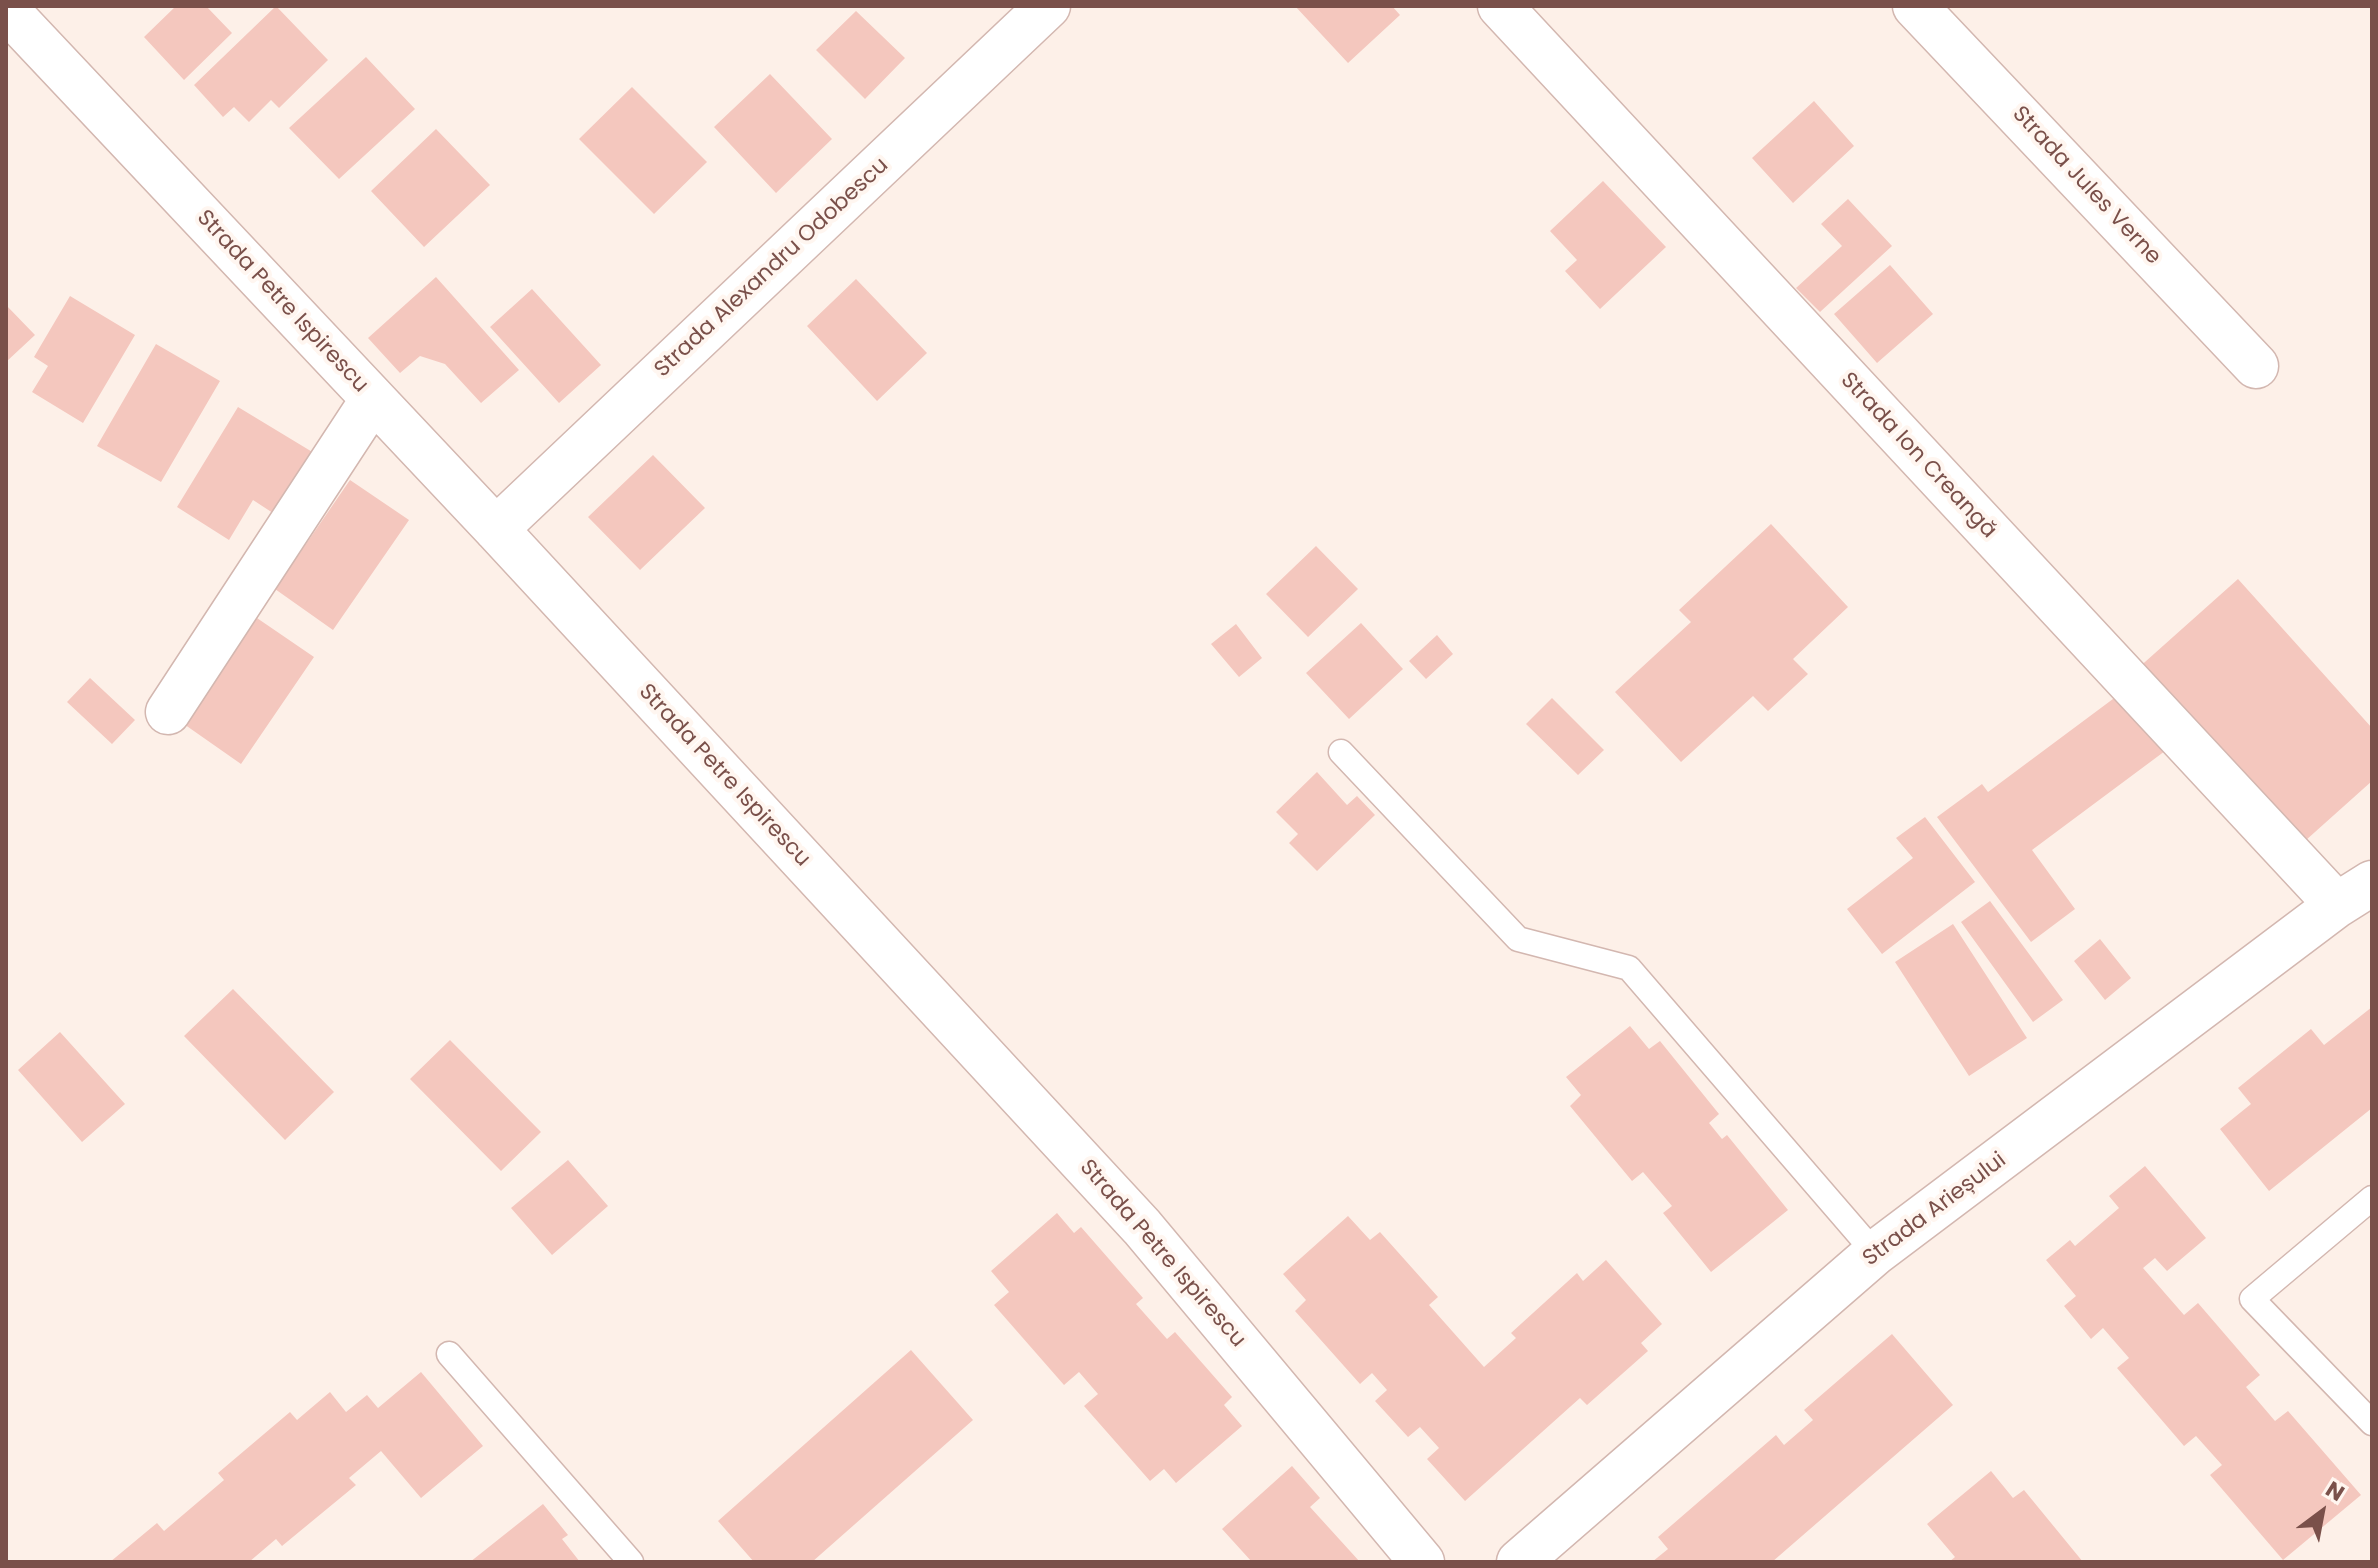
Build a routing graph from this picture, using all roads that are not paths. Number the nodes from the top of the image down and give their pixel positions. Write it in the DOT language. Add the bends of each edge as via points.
graph roads {
  1 [pos="1048,6"];
  2 [pos="1500,6"];
  3 [pos="1915,6"];
  4 [pos="6,9"];
  5 [pos="2256,366"];
  6 [pos="373,399"];
  7 [pos="496,529"];
  8 [pos="168,712"];
  9 [pos="1341,752"];
  10 [pos="2354,894"];
  11 [pos="2372,1198"];
  12 [pos="1875,1253"];
  13 [pos="449,1354"];
  14 [pos="2372,1423"];
  15 [pos="631,1562"];
  16 [pos="1422,1562"];
  17 [pos="1519,1562"];
  1 -- 7 [label="street, Strada Alexandru Odobescu"];
  2 -- 10 [label="street, Strada Ion Creangă"];
  3 -- 5 [label="street, Strada Jules Verne"];
  4 -- 6 [label="street, Strada Petre Ispirescu"];
  6 -- 7 [label="street, Strada Petre Ispirescu"];
  6 -- 8 [label="street"];
  7 -- 16 [label="street, Strada Petre Ispirescu" via="1142,1227"];
  9 -- 12 [label="lane" via="1518,939 1629,968"];
  10 -- 12 [label="street, Strada Arieșului"];
  11 -- 14 [label="lane" via="2252,1299"];
  12 -- 17 [label="street, Strada Arieșului"];
  13 -- 15 [label="lane"];
}
